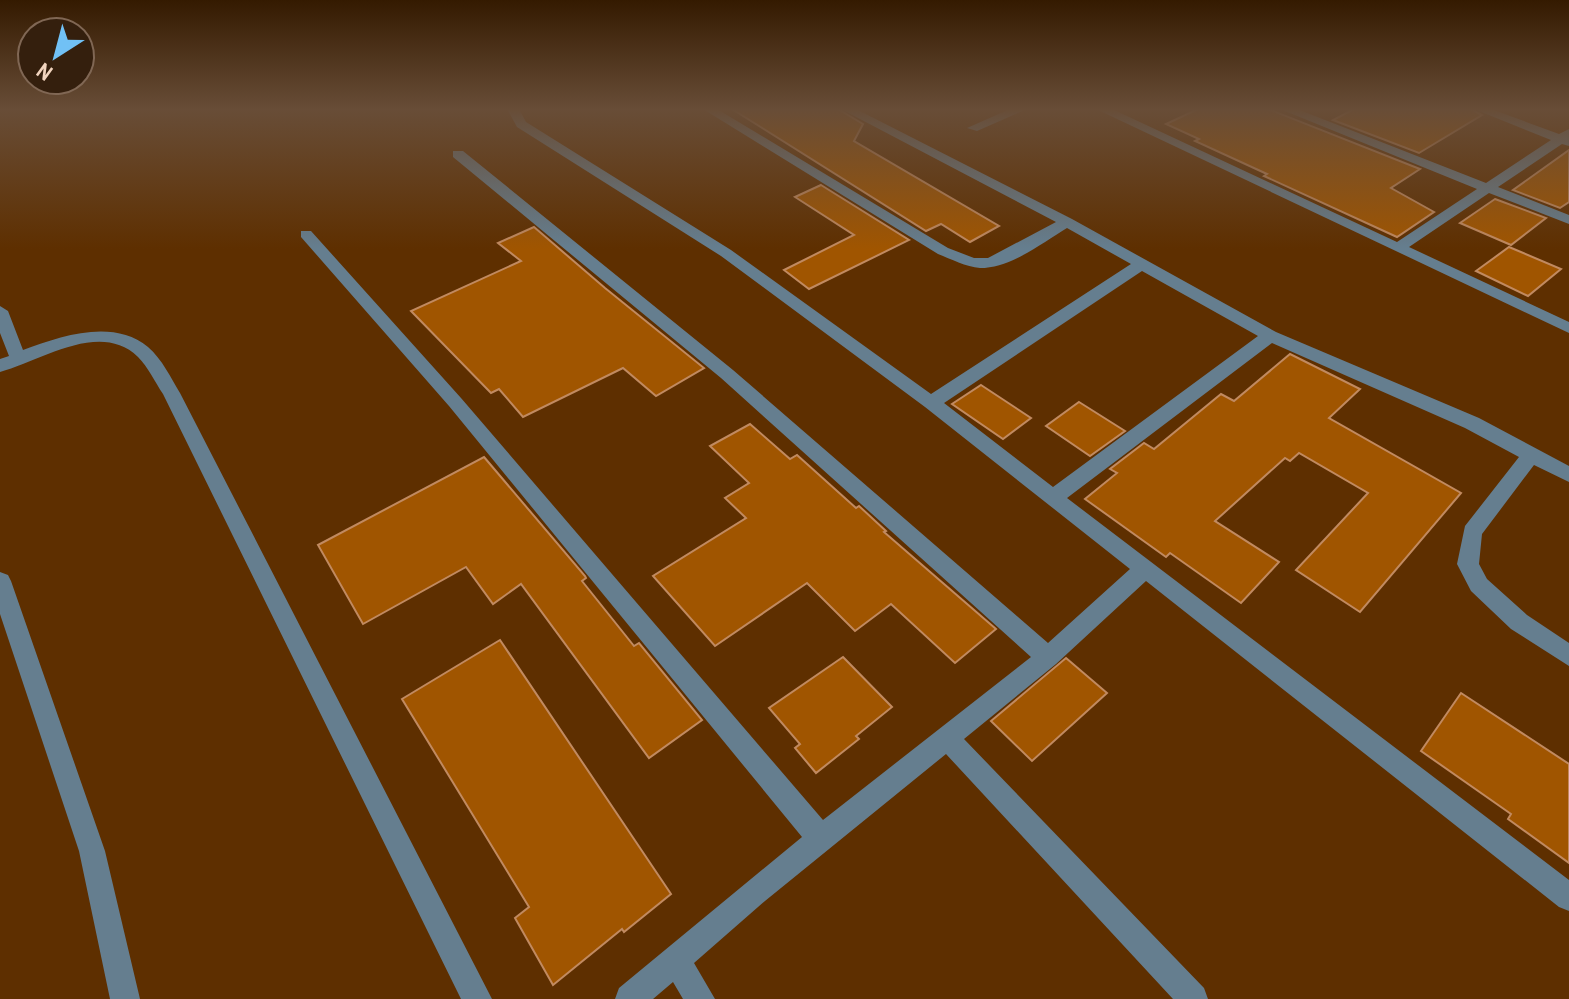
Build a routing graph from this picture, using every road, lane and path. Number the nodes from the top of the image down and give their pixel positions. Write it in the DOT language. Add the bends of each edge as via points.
graph roads {
  1 [pos="460,156"];
  2 [pos="571,156"];
  3 [pos="786,156"];
  4 [pos="938,156"];
  5 [pos="1201,156"];
  6 [pos="1406,156"];
  7 [pos="1537,156"];
  8 [pos="1486,187"];
  9 [pos="1569,220"];
  10 [pos="1067,222"];
  11 [pos="306,234"];
  12 [pos="1398,248"];
  13 [pos="1142,264"];
  14 [pos="0,311"];
  15 [pos="1569,328"];
  16 [pos="1270,336"];
  17 [pos="9,362"];
  18 [pos="931,403"];
  19 [pos="1531,455"];
  20 [pos="1569,475"];
  21 [pos="1054,497"];
  22 [pos="1146,568"];
  23 [pos="1,590"];
  24 [pos="1569,656"];
  25 [pos="1048,657"];
  26 [pos="947,738"];
  27 [pos="821,839"];
  28 [pos="1569,897"];
  29 [pos="676,960"];
  30 [pos="125,999"];
  31 [pos="477,999"];
  32 [pos="630,999"];
  33 [pos="700,999"];
  34 [pos="1193,999"];
  1 -- 25 [label="street" via="727,374"];
  2 -- 18 [label="street" via="726,253"];
  3 -- 10 [label="street" via="943,251 981,263 996,261"];
  4 -- 10 [label="street"];
  5 -- 12 [label="street"];
  6 -- 8 [label="street"];
  7 -- 8 [label="street"];
  8 -- 9 [label="street"];
  8 -- 12 [label="street"];
  10 -- 13 [label="street"];
  11 -- 27 [label="street" via="455,402"];
  12 -- 15 [label="street"];
  13 -- 16 [label="street"];
  13 -- 18 [label="street"];
  14 -- 17 [label="street"];
  16 -- 19 [label="street" via="1472,423"];
  16 -- 21 [label="street"];
  17 -- 31 [label="street" via="100,336 125,339 142,351 171,393"];
  18 -- 21 [label="street"];
  19 -- 20 [label="street"];
  19 -- 24 [label="street" via="1472,532 1468,564 1479,585 1519,622"];
  21 -- 22 [label="street"];
  22 -- 25 [label="street"];
  22 -- 28 [label="street"];
  23 -- 30 [label="street" via="92,851"];
  25 -- 26 [label="street"];
  26 -- 27 [label="street"];
  26 -- 34 [label="street"];
  27 -- 29 [label="street"];
  29 -- 32 [label="street"];
  29 -- 33 [label="street"];
}
